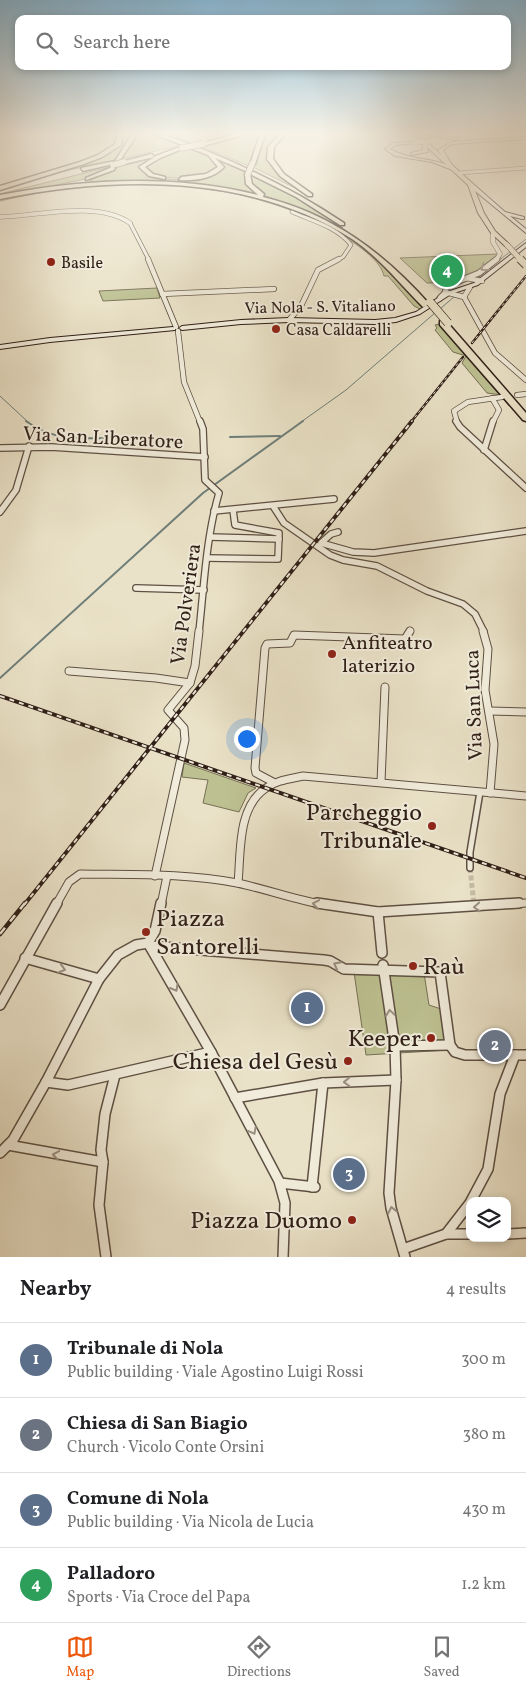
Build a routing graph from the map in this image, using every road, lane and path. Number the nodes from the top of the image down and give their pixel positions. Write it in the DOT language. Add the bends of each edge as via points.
graph roads {
  1 [pos="24,193"];
  2 [pos="237,193"];
  3 [pos="258,193"];
  4 [pos="292,193"];
  5 [pos="296,193"];
  6 [pos="306,193"];
  7 [pos="473,193"];
  8 [pos="480,193"];
  9 [pos="484,196"];
  10 [pos="0,197"];
  11 [pos="475,198"];
  12 [pos="495,206"];
  13 [pos="480,211"];
  14 [pos="292,212"];
  15 [pos="301,212"];
  16 [pos="502,212"];
  17 [pos="507,216"];
  18 [pos="0,217"];
  19 [pos="524,218"];
  20 [pos="514,221"];
  21 [pos="130,223"];
  22 [pos="350,226"];
  23 [pos="493,232"];
  24 [pos="526,232"];
  25 [pos="526,245"];
  26 [pos="526,265"];
  27 [pos="466,278"];
  28 [pos="477,281"];
  29 [pos="470,287"];
  30 [pos="274,289"];
  31 [pos="447,292"];
  32 [pos="162,294"];
  33 [pos="464,298"];
  34 [pos="428,304"];
  35 [pos="289,320"];
  36 [pos="445,323"];
  37 [pos="177,329"];
  38 [pos="0,347"];
  39 [pos="525,379"];
  40 [pos="526,394"];
  41 [pos="517,395"];
  42 [pos="502,396"];
  43 [pos="492,398"];
  44 [pos="526,410"];
  45 [pos="526,418"];
  46 [pos="29,446"];
  47 [pos="0,448"];
  48 [pos="484,450"];
  49 [pos="205,456"];
  50 [pos="526,488"];
  51 [pos="334,499"];
  52 [pos="273,506"];
  53 [pos="214,510"];
  54 [pos="234,510"];
  55 [pos="0,512"];
  56 [pos="526,531"];
  57 [pos="338,532"];
  58 [pos="210,537"];
  59 [pos="279,540"];
  60 [pos="379,553"];
  61 [pos="207,558"];
  62 [pos="377,566"];
  63 [pos="136,588"];
  64 [pos="204,590"];
  65 [pos="410,632"];
  66 [pos="68,671"];
  67 [pos="190,684"];
  68 [pos="385,687"];
  69 [pos="489,711"];
  70 [pos="526,712"];
  71 [pos="273,782"];
  72 [pos="381,782"];
  73 [pos="480,792"];
  74 [pos="490,793"];
  75 [pos="526,796"];
  76 [pos="470,868"];
  77 [pos="155,876"];
  78 [pos="167,876"];
  79 [pos="238,882"];
  80 [pos="526,903"];
  81 [pos="378,912"];
  82 [pos="149,945"];
  83 [pos="382,953"];
  84 [pos="25,958"];
  85 [pos="384,968"];
  86 [pos="99,979"];
  87 [pos="0,1005"];
  88 [pos="450,1045"];
  89 [pos="395,1046"];
  90 [pos="211,1052"];
  91 [pos="515,1055"];
  92 [pos="526,1055"];
  93 [pos="115,1075"];
  94 [pos="396,1080"];
  95 [pos="46,1082"];
  96 [pos="323,1083"];
  97 [pos="235,1098"];
  98 [pos="8,1145"];
  99 [pos="0,1153"];
  100 [pos="103,1162"];
  101 [pos="280,1183"];
  102 [pos="473,1197"];
  103 [pos="466,1207"];
  104 [pos="446,1234"];
  105 [pos="466,1234"];
  106 [pos="511,1234"];
  107 [pos="526,1234"];
  108 [pos="404,1253"];
  109 [pos="106,1257"];
  110 [pos="283,1257"];
  1 -- 10 [label="highway"];
  2 -- 15 [label="highway"];
  3 -- 15 [label="highway, bridge"];
  4 -- 34 [label="highway" via="372,248"];
  5 -- 34 [label="highway" via="344,222 389,259"];
  6 -- 22 [label="highway"];
  7 -- 11 [label="main road"];
  8 -- 9 [label="main road"];
  9 -- 11 [label="main road"];
  9 -- 12 [label="main road"];
  11 -- 12 [label="main road"];
  11 -- 13 [label="main road"];
  12 -- 13 [label="main road" via="483,206"];
  12 -- 16 [label="main road"];
  13 -- 23 [label="main road"];
  14 -- 35 [label="street" via="336,232 351,245 343,257 318,270 301,306"];
  15 -- 34 [label="highway" via="336,228 365,247"];
  16 -- 17 [label="main road"];
  16 -- 19 [label="main road"];
  17 -- 19 [label="main road"];
  17 -- 20 [label="main road"];
  18 -- 21 [label="street" via="92,211 120,216"];
  19 -- 20 [label="main road"];
  20 -- 24 [label="main road"];
  21 -- 32 [label="street, Via Polveriera"];
  23 -- 26 [label="main road, bridge"];
  23 -- 27 [label="street, one-way" via="493,242 500,256"];
  25 -- 28 [label="main road, Via Nola - S. Vitaliano"];
  27 -- 28 [label="street"];
  27 -- 31 [label="street" via="448,285 445,288"];
  28 -- 29 [label="main road, Via Nola - S. Vitaliano"];
  29 -- 31 [label="main road, Via Nola - S. Vitaliano"];
  29 -- 33 [label="street"];
  30 -- 32 [label="street"];
  31 -- 33 [label="street"];
  31 -- 35 [label="main road, Via Nola - S. Vitaliano" via="418,313 396,320"];
  32 -- 37 [label="street, Via Polveriera"];
  33 -- 39 [label="street" via="495,353"];
  34 -- 36 [label="highway"];
  35 -- 37 [label="main road, Via Nola - S. Vitaliano"];
  36 -- 44 [label="highway"];
  36 -- 45 [label="highway"];
  37 -- 38 [label="main road, Via Nola - S. Vitaliano"];
  37 -- 49 [label="street, Via Polveriera" via="184,382 202,423"];
  40 -- 41 [label="street"];
  42 -- 43 [label="street"];
  43 -- 48 [label="street" via="499,410"];
  43 -- 48 [label="street" via="468,402 454,411 460,427"];
  46 -- 47 [label="street, Via San Liberatore"];
  46 -- 49 [label="street, Via San Liberatore"];
  46 -- 55 [label="street" via="16,490"];
  48 -- 50 [label="street"];
  49 -- 53 [label="street, Via Polveriera" via="207,482 218,490 219,498"];
  51 -- 52 [label="street"];
  52 -- 54 [label="street"];
  52 -- 62 [label="street, Via San Luca" via="284,522 330,555"];
  53 -- 54 [label="street"];
  53 -- 58 [label="street, Via Polveriera"];
  54 -- 59 [label="street" via="235,525 277,532"];
  56 -- 60 [label="street"];
  57 -- 60 [label="street" via="321,543 353,552"];
  58 -- 59 [label="street"];
  58 -- 61 [label="street, Via Polveriera"];
  59 -- 61 [label="street" via="278,559"];
  60 -- 62 [label="street"];
  61 -- 64 [label="street, Via Polveriera"];
  62 -- 69 [label="street, Via San Luca" via="427,591 463,604 475,614 486,635"];
  63 -- 64 [label="street"];
  64 -- 67 [label="street, Via Polveriera"];
  65 -- 71 [label="street" via="404,639 294,635 290,643 267,644 255,768 256,773"];
  66 -- 67 [label="street"];
  67 -- 77 [label="street, Via Polveriera" via="168,710 184,728 185,740"];
  68 -- 72 [label="street"];
  69 -- 70 [label="street"];
  69 -- 74 [label="street, Via San Luca" via="494,744"];
  71 -- 72 [label="street" via="302,776"];
  71 -- 79 [label="street" via="260,791 249,807"];
  72 -- 73 [label="street"];
  73 -- 74 [label="street"];
  73 -- 76 [label="street"];
  74 -- 75 [label="street"];
  77 -- 78 [label="street"];
  77 -- 84 [label="street" via="83,874 72,878"];
  78 -- 79 [label="street"];
  78 -- 82 [label="street"];
  81 -- 79 [label="street, one-way" via="300,901"];
  80 -- 81 [label="street, one-way"];
  81 -- 83 [label="street"];
  85 -- 82 [label="street, one-way" via="344,969 324,960"];
  82 -- 86 [label="street" via="136,945 118,955"];
  82 -- 90 [label="street, one-way"];
  84 -- 86 [label="street, one-way"];
  84 -- 87 [label="street"];
  85 -- 88 [label="street" via="440,972"];
  89 -- 85 [label="street, one-way"];
  86 -- 95 [label="street"];
  88 -- 89 [label="street"];
  88 -- 91 [label="street" via="455,1052 465,1055"];
  89 -- 94 [label="street"];
  90 -- 93 [label="street"];
  90 -- 97 [label="street"];
  91 -- 92 [label="street"];
  91 -- 102 [label="street" via="500,1094 488,1169"];
  93 -- 95 [label="street" via="68,1085"];
  93 -- 100 [label="street" via="105,1114"];
  94 -- 96 [label="street, one-way"];
  108 -- 94 [label="street, one-way" via="390,1193"];
  95 -- 98 [label="street"];
  96 -- 97 [label="street"];
  96 -- 101 [label="street" via="313,1187"];
  97 -- 101 [label="street, one-way"];
  98 -- 99 [label="street"];
  100 -- 98 [label="street, one-way"];
  100 -- 109 [label="street" via="99,1205"];
  101 -- 110 [label="street" via="285,1203"];
  103 -- 104 [label="street"];
  104 -- 105 [label="street"];
  104 -- 108 [label="street"];
  106 -- 107 [label="street"];
}
